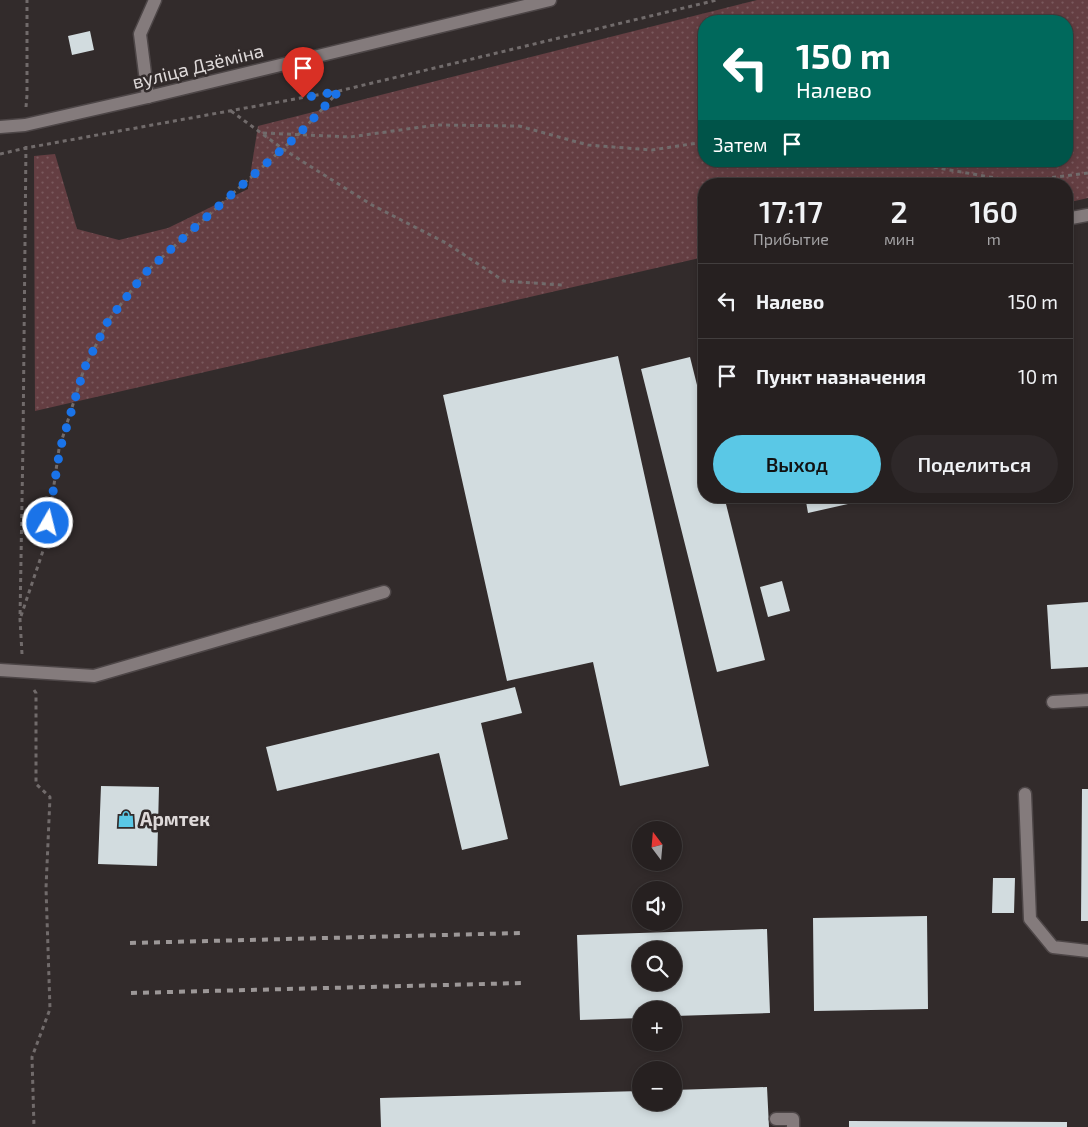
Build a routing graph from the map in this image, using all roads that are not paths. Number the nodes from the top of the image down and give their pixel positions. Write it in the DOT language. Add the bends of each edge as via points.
graph roads {
  1 [pos="155,0"];
  2 [pos="550,0"];
  3 [pos="148,97"];
  4 [pos="0,128"];
  5 [pos="1088,215"];
  6 [pos="1073,218"];
  7 [pos="384,592"];
  8 [pos="0,670"];
  9 [pos="1088,700"];
  10 [pos="1054,702"];
  11 [pos="1025,794"];
  12 [pos="1088,951"];
  13 [pos="776,1119"];
  14 [pos="793,1127"];
  1 -- 3 [label="main road" via="140,34"];
  2 -- 3 [label="main road, вуліца Дзёміна"];
  3 -- 4 [label="main road, вуліца Дзёміна"];
  5 -- 6 [label="main road"];
  7 -- 8 [label="main road" via="94,676"];
  9 -- 10 [label="main road"];
  11 -- 12 [label="main road" via="1030,919 1053,947"];
  13 -- 14 [label="main road" via="793,1119"];
}
